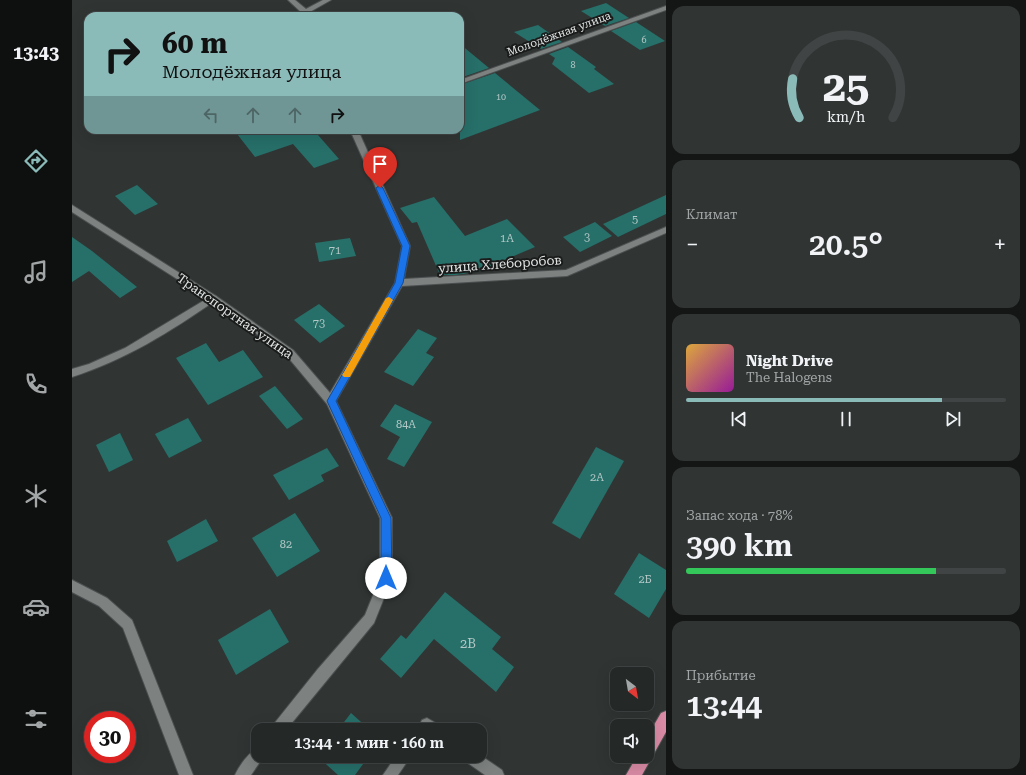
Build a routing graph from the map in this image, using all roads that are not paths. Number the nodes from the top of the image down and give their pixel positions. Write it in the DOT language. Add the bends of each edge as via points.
graph roads {
  1 [pos="291,0"];
  2 [pos="328,0"];
  3 [pos="666,8"];
  4 [pos="304,12"];
  5 [pos="309,12"];
  6 [pos="464,81"];
  7 [pos="356,134"];
  8 [pos="72,208"];
  9 [pos="666,230"];
  10 [pos="399,283"];
  11 [pos="213,298"];
  12 [pos="72,373"];
  13 [pos="332,401"];
  14 [pos="72,586"];
  15 [pos="666,718"];
  16 [pos="284,723"];
  17 [pos="654,739"];
  18 [pos="252,763"];
  19 [pos="399,763"];
  20 [pos="480,763"];
  21 [pos="641,763"];
  22 [pos="186,775"];
  23 [pos="242,775"];
  24 [pos="390,775"];
  25 [pos="497,775"];
  26 [pos="634,775"];
  1 -- 4 [label="street"];
  2 -- 5 [label="street"];
  3 -- 6 [label="street, Молодёжная улица"];
  7 -- 10 [label="street" via="406,246"];
  8 -- 11 [label="street, Транспортная улица"];
  9 -- 10 [label="street, улица Хлеборобов" via="567,272"];
  10 -- 13 [label="street"];
  11 -- 12 [label="street" via="128,352"];
  11 -- 13 [label="street, Транспортная улица" via="290,353"];
  13 -- 16 [label="street, Транспортная улица" via="386,518 386,578 370,619"];
  14 -- 22 [label="street" via="103,602 128,624"];
  15 -- 17 [label="highway"];
  18 -- 23 [label="street"];
  19 -- 24 [label="street"];
  20 -- 25 [label="street"];
  21 -- 26 [label="highway"];
}
